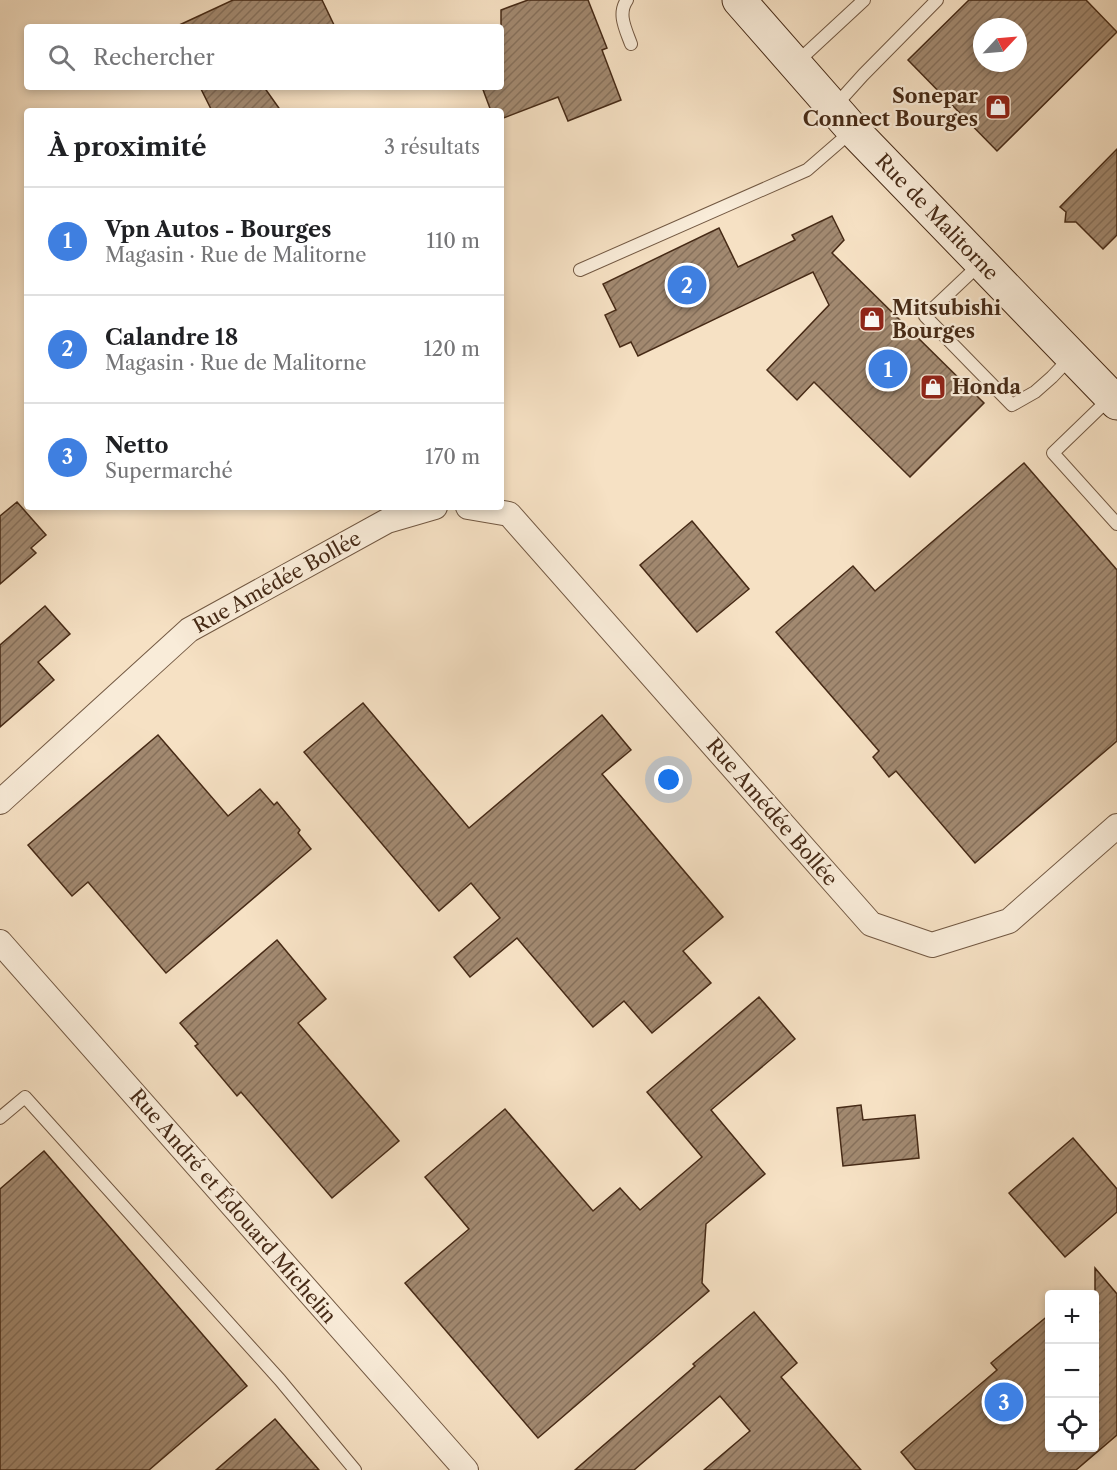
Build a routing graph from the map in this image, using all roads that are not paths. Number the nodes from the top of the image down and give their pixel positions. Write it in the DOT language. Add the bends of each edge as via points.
graph roads {
  1 [pos="627,0"];
  2 [pos="739,0"];
  3 [pos="864,0"];
  4 [pos="937,0"];
  5 [pos="631,44"];
  6 [pos="795,64"];
  7 [pos="844,118"];
  8 [pos="981,263"];
  9 [pos="580,270"];
  10 [pos="1072,356"];
  11 [pos="1114,400"];
  12 [pos="425,510"];
  13 [pos="486,510"];
  14 [pos="1117,524"];
  15 [pos="0,802"];
  16 [pos="1117,826"];
  17 [pos="0,942"];
  18 [pos="0,1118"];
  19 [pos="355,1470"];
  20 [pos="466,1470"];
  1 -- 5 [label="lane" via="622,21"];
  2 -- 6 [label="main road, Rue de Malitorne"];
  3 -- 6 [label="lane"];
  4 -- 7 [label="lane" via="863,75"];
  6 -- 7 [label="main road, Rue de Malitorne"];
  7 -- 8 [label="main road, Rue de Malitorne"];
  7 -- 9 [label="lane" via="807,170"];
  8 -- 10 [label="main road, Rue de Malitorne"];
  8 -- 10 [label="lane" via="925,316 1012,405 1035,392"];
  10 -- 11 [label="main road, Rue de Malitorne"];
  11 -- 14 [label="lane" via="1053,453"];
  12 -- 15 [label="street, Rue Amédée Bollée" via="387,521 189,630"];
  13 -- 16 [label="street, Rue Amédée Bollée" via="509,514 871,924 932,945 1009,921"];
  17 -- 20 [label="street, Rue André et Édouard Michelin"];
  18 -- 19 [label="lane" via="25,1097 280,1380"];
}
